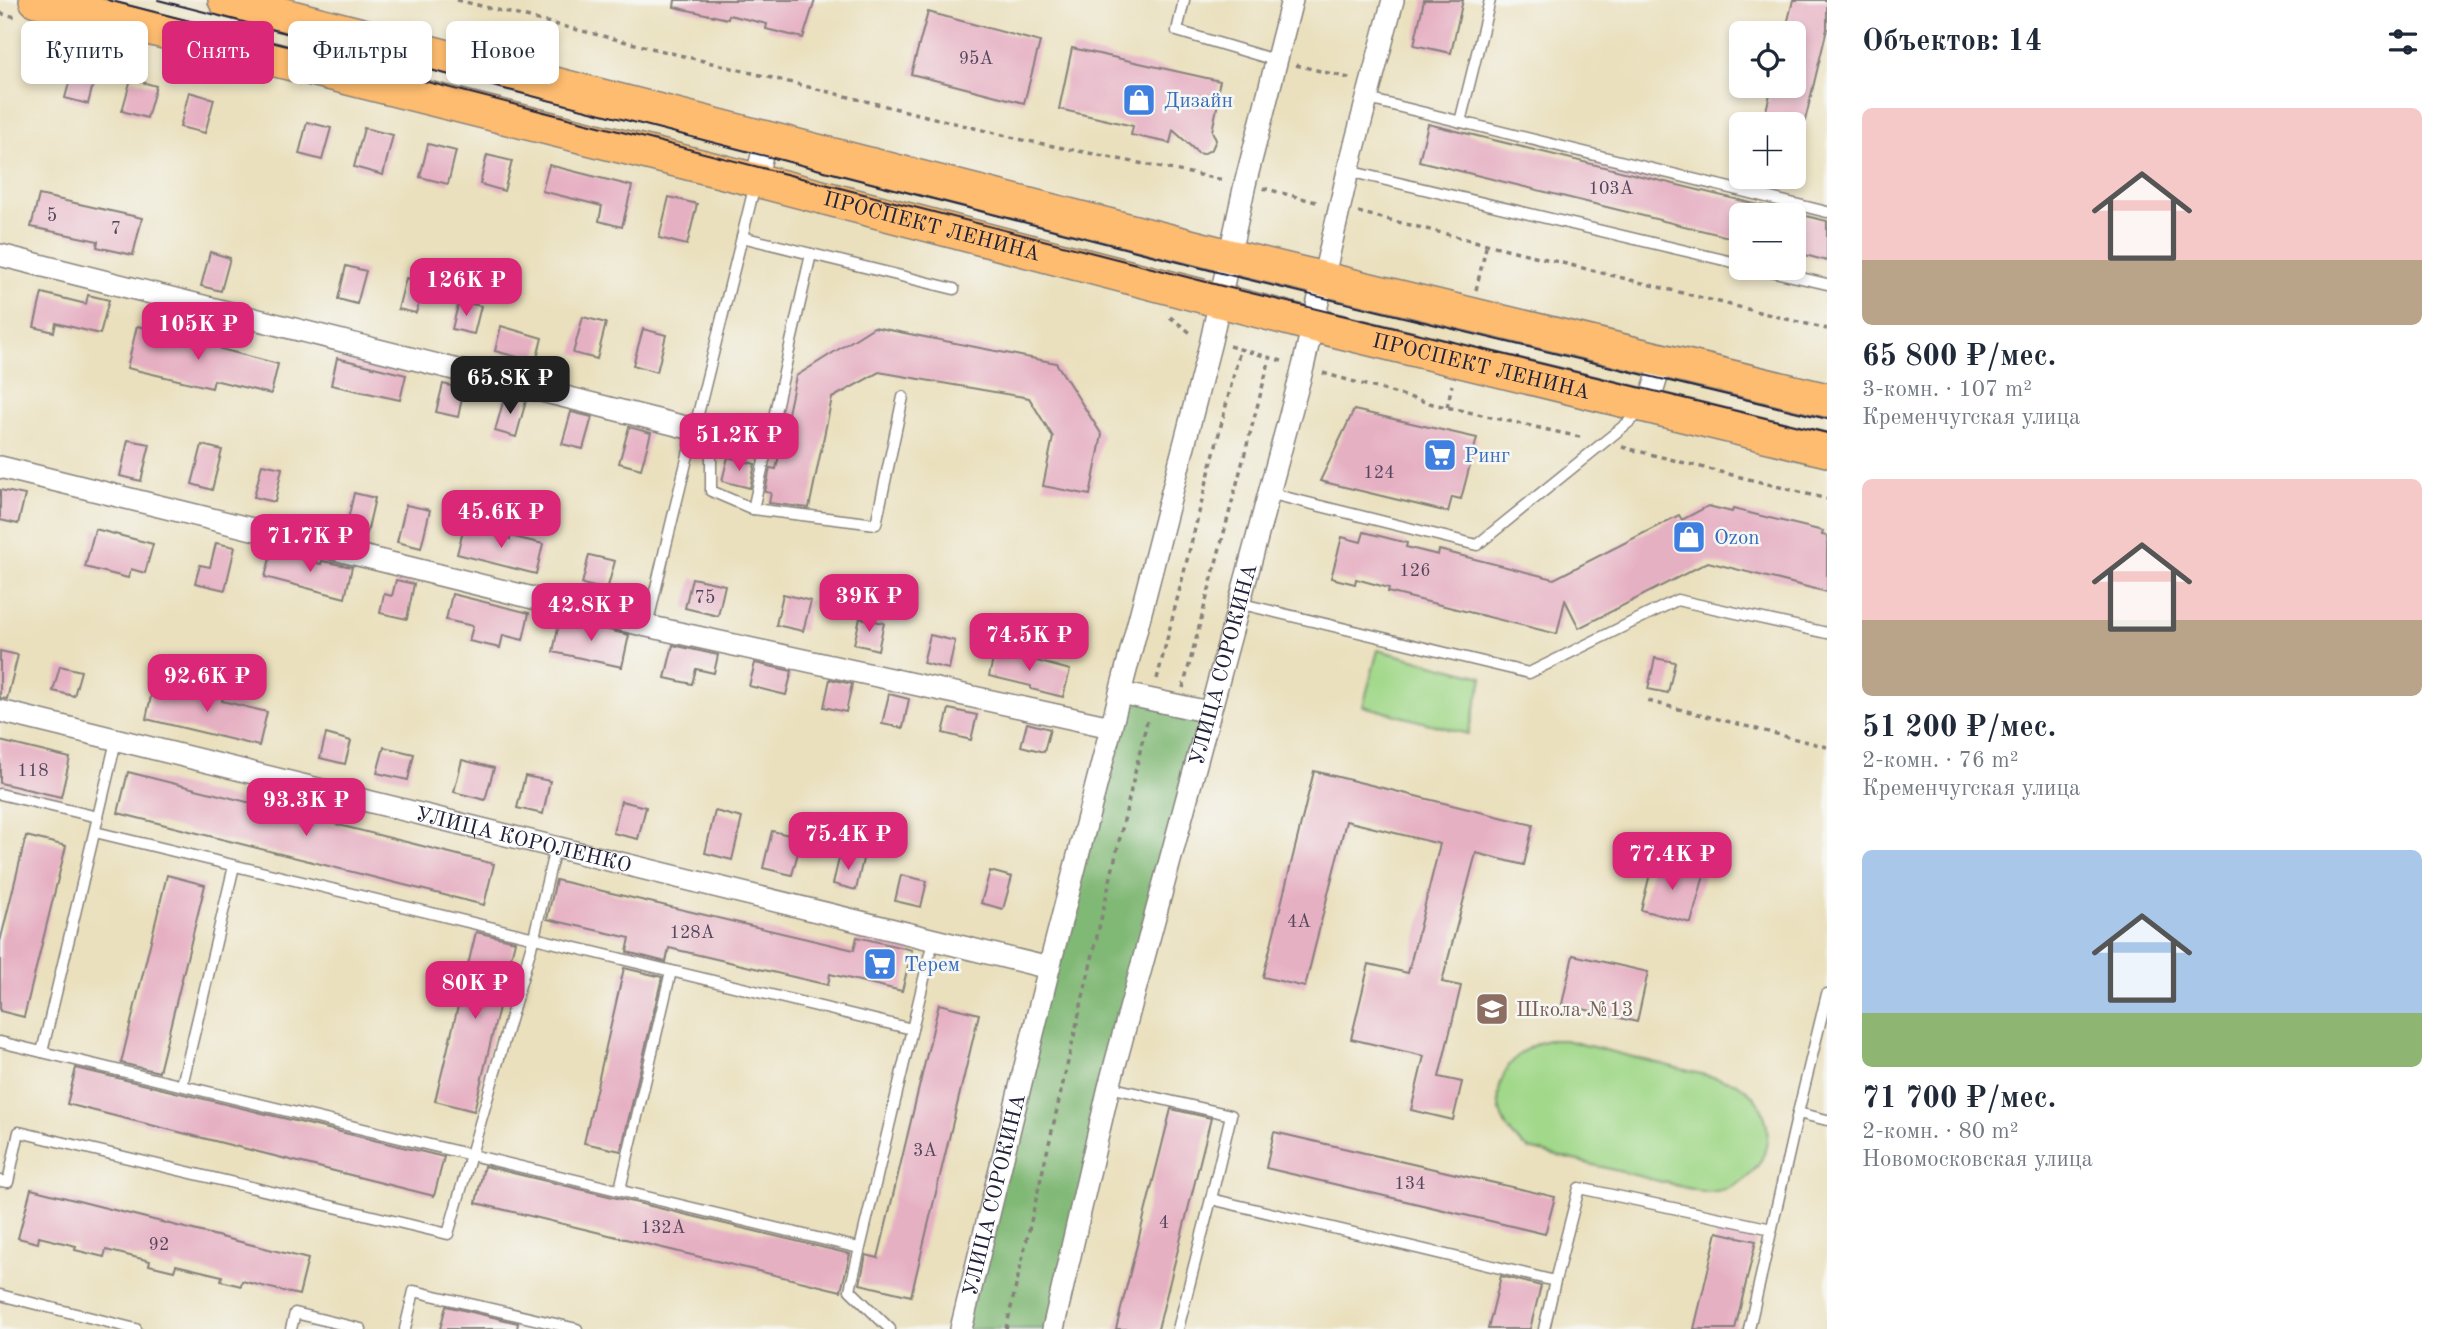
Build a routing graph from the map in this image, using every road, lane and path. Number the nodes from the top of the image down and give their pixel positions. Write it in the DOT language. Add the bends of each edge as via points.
graph roads {
  1 [pos="36,0"];
  2 [pos="225,0"];
  3 [pos="457,0"];
  4 [pos="1184,0"];
  5 [pos="1292,0"];
  6 [pos="1393,0"];
  7 [pos="1490,0"];
  8 [pos="86,6"];
  9 [pos="1275,60"];
  10 [pos="1370,91"];
  11 [pos="1460,122"];
  12 [pos="766,138"];
  13 [pos="1348,171"];
  14 [pos="756,180"];
  15 [pos="1245,184"];
  16 [pos="1339,207"];
  17 [pos="1827,212"];
  18 [pos="742,237"];
  19 [pos="811,254"];
  20 [pos="0,255"];
  21 [pos="1229,256"];
  22 [pos="1729,261"];
  23 [pos="1806,279"];
  24 [pos="1323,280"];
  25 [pos="1827,284"];
  26 [pos="954,289"];
  27 [pos="1219,301"];
  28 [pos="1313,325"];
  29 [pos="1827,329"];
  30 [pos="1211,341"];
  31 [pos="1240,350"];
  32 [pos="1269,358"];
  33 [pos="1662,361"];
  34 [pos="1303,367"];
  35 [pos="903,397"];
  36 [pos="1827,400"];
  37 [pos="1648,406"];
  38 [pos="693,429"];
  39 [pos="1603,443"];
  40 [pos="1827,450"];
  41 [pos="0,467"];
  42 [pos="1268,493"];
  43 [pos="1827,499"];
  44 [pos="753,509"];
  45 [pos="1238,603"];
  46 [pos="647,626"];
  47 [pos="1827,633"];
  48 [pos="1120,694"];
  49 [pos="1152,700"];
  50 [pos="1648,701"];
  51 [pos="1179,705"];
  52 [pos="0,711"];
  53 [pos="1209,712"];
  54 [pos="1111,727"];
  55 [pos="116,741"];
  56 [pos="1827,747"];
  57 [pos="0,794"];
  58 [pos="98,817"];
  59 [pos="94,832"];
  60 [pos="555,848"];
  61 [pos="234,866"];
  62 [pos="534,936"];
  63 [pos="933,940"];
  64 [pos="1049,968"];
  65 [pos="671,971"];
  66 [pos="1827,994"];
  67 [pos="912,1029"];
  68 [pos="0,1042"];
  69 [pos="42,1052"];
  70 [pos="182,1085"];
  71 [pos="1109,1087"];
  72 [pos="1798,1113"];
  73 [pos="1827,1120"];
  74 [pos="471,1154"];
  75 [pos="0,1181"];
  76 [pos="620,1189"];
  77 [pos="1211,1199"];
  78 [pos="1772,1228"];
  79 [pos="859,1248"];
  80 [pos="1555,1281"];
  81 [pos="0,1295"];
  82 [pos="136,1329"];
  83 [pos="291,1329"];
  84 [pos="360,1329"];
  85 [pos="405,1329"];
  86 [pos="577,1329"];
  87 [pos="890,1329"];
  88 [pos="961,1329"];
  89 [pos="1006,1329"];
  90 [pos="1053,1329"];
  91 [pos="1178,1329"];
  92 [pos="1544,1329"];
  93 [pos="1749,1329"];
  1 -- 8 [label="main road, ПРОСПЕКТ ЛЕНИНА"];
  2 -- 12 [label="main road, ПРОСПЕКТ ЛЕНИНА"];
  3 -- 15 [label="path" via="1023,140"];
  4 -- 9 [label="lane" via="1177,31"];
  5 -- 9 [label="street, УЛИЦА СОРОКИНА"];
  6 -- 10 [label="street, УЛИЦА СОРОКИНА"];
  7 -- 11 [label="lane"];
  8 -- 14 [label="main road, ПРОСПЕКТ ЛЕНИНА"];
  9 -- 10 [label="path"];
  9 -- 15 [label="street, УЛИЦА СОРОКИНА"];
  10 -- 11 [label="lane"];
  10 -- 13 [label="street, УЛИЦА СОРОКИНА"];
  11 -- 17 [label="lane"];
  12 -- 14 [label="street"];
  12 -- 21 [label="main road, ПРОСПЕКТ ЛЕНИНА"];
  13 -- 16 [label="street, УЛИЦА СОРОКИНА"];
  13 -- 22 [label="lane"];
  14 -- 18 [label="lane"];
  14 -- 27 [label="main road, ПРОСПЕКТ ЛЕНИНА"];
  15 -- 16 [label="path"];
  15 -- 21 [label="street, УЛИЦА СОРОКИНА"];
  16 -- 24 [label="street, УЛИЦА СОРОКИНА"];
  16 -- 29 [label="path"];
  18 -- 19 [label="lane"];
  18 -- 38 [label="lane"];
  19 -- 26 [label="lane"];
  19 -- 44 [label="lane"];
  20 -- 38 [label="street"];
  21 -- 24 [label="main road, ПРОСПЕКТ ЛЕНИНА"];
  21 -- 27 [label="street, УЛИЦА СОРОКИНА"];
  23 -- 25 [label="lane"];
  24 -- 28 [label="street, УЛИЦА СОРОКИНА"];
  24 -- 33 [label="main road, ПРОСПЕКТ ЛЕНИНА"];
  27 -- 28 [label="main road, ПРОСПЕКТ ЛЕНИНА"];
  27 -- 30 [label="street, УЛИЦА СОРОКИНА"];
  28 -- 34 [label="street, УЛИЦА СОРОКИНА"];
  28 -- 37 [label="main road, ПРОСПЕКТ ЛЕНИНА"];
  30 -- 31 [label="path"];
  30 -- 48 [label="street, УЛИЦА СОРОКИНА"];
  31 -- 32 [label="path"];
  31 -- 49 [label="path"];
  32 -- 34 [label="path"];
  32 -- 51 [label="path"];
  33 -- 36 [label="main road, ПРОСПЕКТ ЛЕНИНА"];
  33 -- 37 [label="street"];
  34 -- 39 [label="path" via="1433,404"];
  34 -- 42 [label="street, УЛИЦА СОРОКИНА"];
  35 -- 44 [label="lane" via="876,524"];
  37 -- 39 [label="lane"];
  37 -- 40 [label="main road, ПРОСПЕКТ ЛЕНИНА"];
  38 -- 44 [label="lane" via="711,435 710,491"];
  38 -- 46 [label="lane"];
  39 -- 42 [label="lane" via="1477,545"];
  39 -- 43 [label="path"];
  41 -- 46 [label="street"];
  42 -- 45 [label="street, УЛИЦА СОРОКИНА"];
  45 -- 47 [label="lane" via="1530,673 1677,600"];
  45 -- 53 [label="street, УЛИЦА СОРОКИНА"];
  46 -- 54 [label="street"];
  48 -- 49 [label="street"];
  48 -- 54 [label="street, УЛИЦА СОРОКИНА"];
  49 -- 51 [label="street"];
  49 -- 89 [label="path"];
  50 -- 56 [label="path"];
  51 -- 53 [label="street"];
  52 -- 55 [label="street, УЛИЦА КОРОЛЕНКО"];
  53 -- 71 [label="street, УЛИЦА СОРОКИНА"];
  54 -- 64 [label="street, УЛИЦА СОРОКИНА"];
  55 -- 58 [label="lane"];
  55 -- 60 [label="street, УЛИЦА КОРОЛЕНКО"];
  57 -- 58 [label="lane"];
  58 -- 59 [label="lane"];
  59 -- 61 [label="lane"];
  59 -- 69 [label="lane"];
  60 -- 62 [label="lane"];
  60 -- 63 [label="street, УЛИЦА КОРОЛЕНКО"];
  61 -- 62 [label="lane"];
  61 -- 70 [label="lane"];
  62 -- 65 [label="lane"];
  62 -- 74 [label="lane"];
  63 -- 64 [label="street, УЛИЦА КОРОЛЕНКО"];
  63 -- 67 [label="lane"];
  64 -- 88 [label="street, УЛИЦА СОРОКИНА"];
  65 -- 67 [label="lane"];
  65 -- 76 [label="lane"];
  66 -- 72 [label="lane"];
  67 -- 79 [label="lane"];
  68 -- 69 [label="lane"];
  69 -- 70 [label="lane"];
  70 -- 74 [label="lane"];
  71 -- 77 [label="lane" via="1231,1115"];
  71 -- 90 [label="street, УЛИЦА СОРОКИНА"];
  72 -- 73 [label="lane"];
  72 -- 78 [label="lane"];
  74 -- 75 [label="lane" via="448,1234 19,1132 8,1182"];
  74 -- 76 [label="lane"];
  76 -- 79 [label="lane"];
  77 -- 80 [label="lane"];
  77 -- 91 [label="lane"];
  78 -- 80 [label="lane" via="1579,1188"];
  78 -- 93 [label="lane"];
  79 -- 87 [label="lane" via="850,1290"];
  80 -- 92 [label="lane"];
  81 -- 82 [label="lane"];
  83 -- 84 [label="lane" via="295,1313"];
  85 -- 86 [label="lane" via="414,1291"];
}
